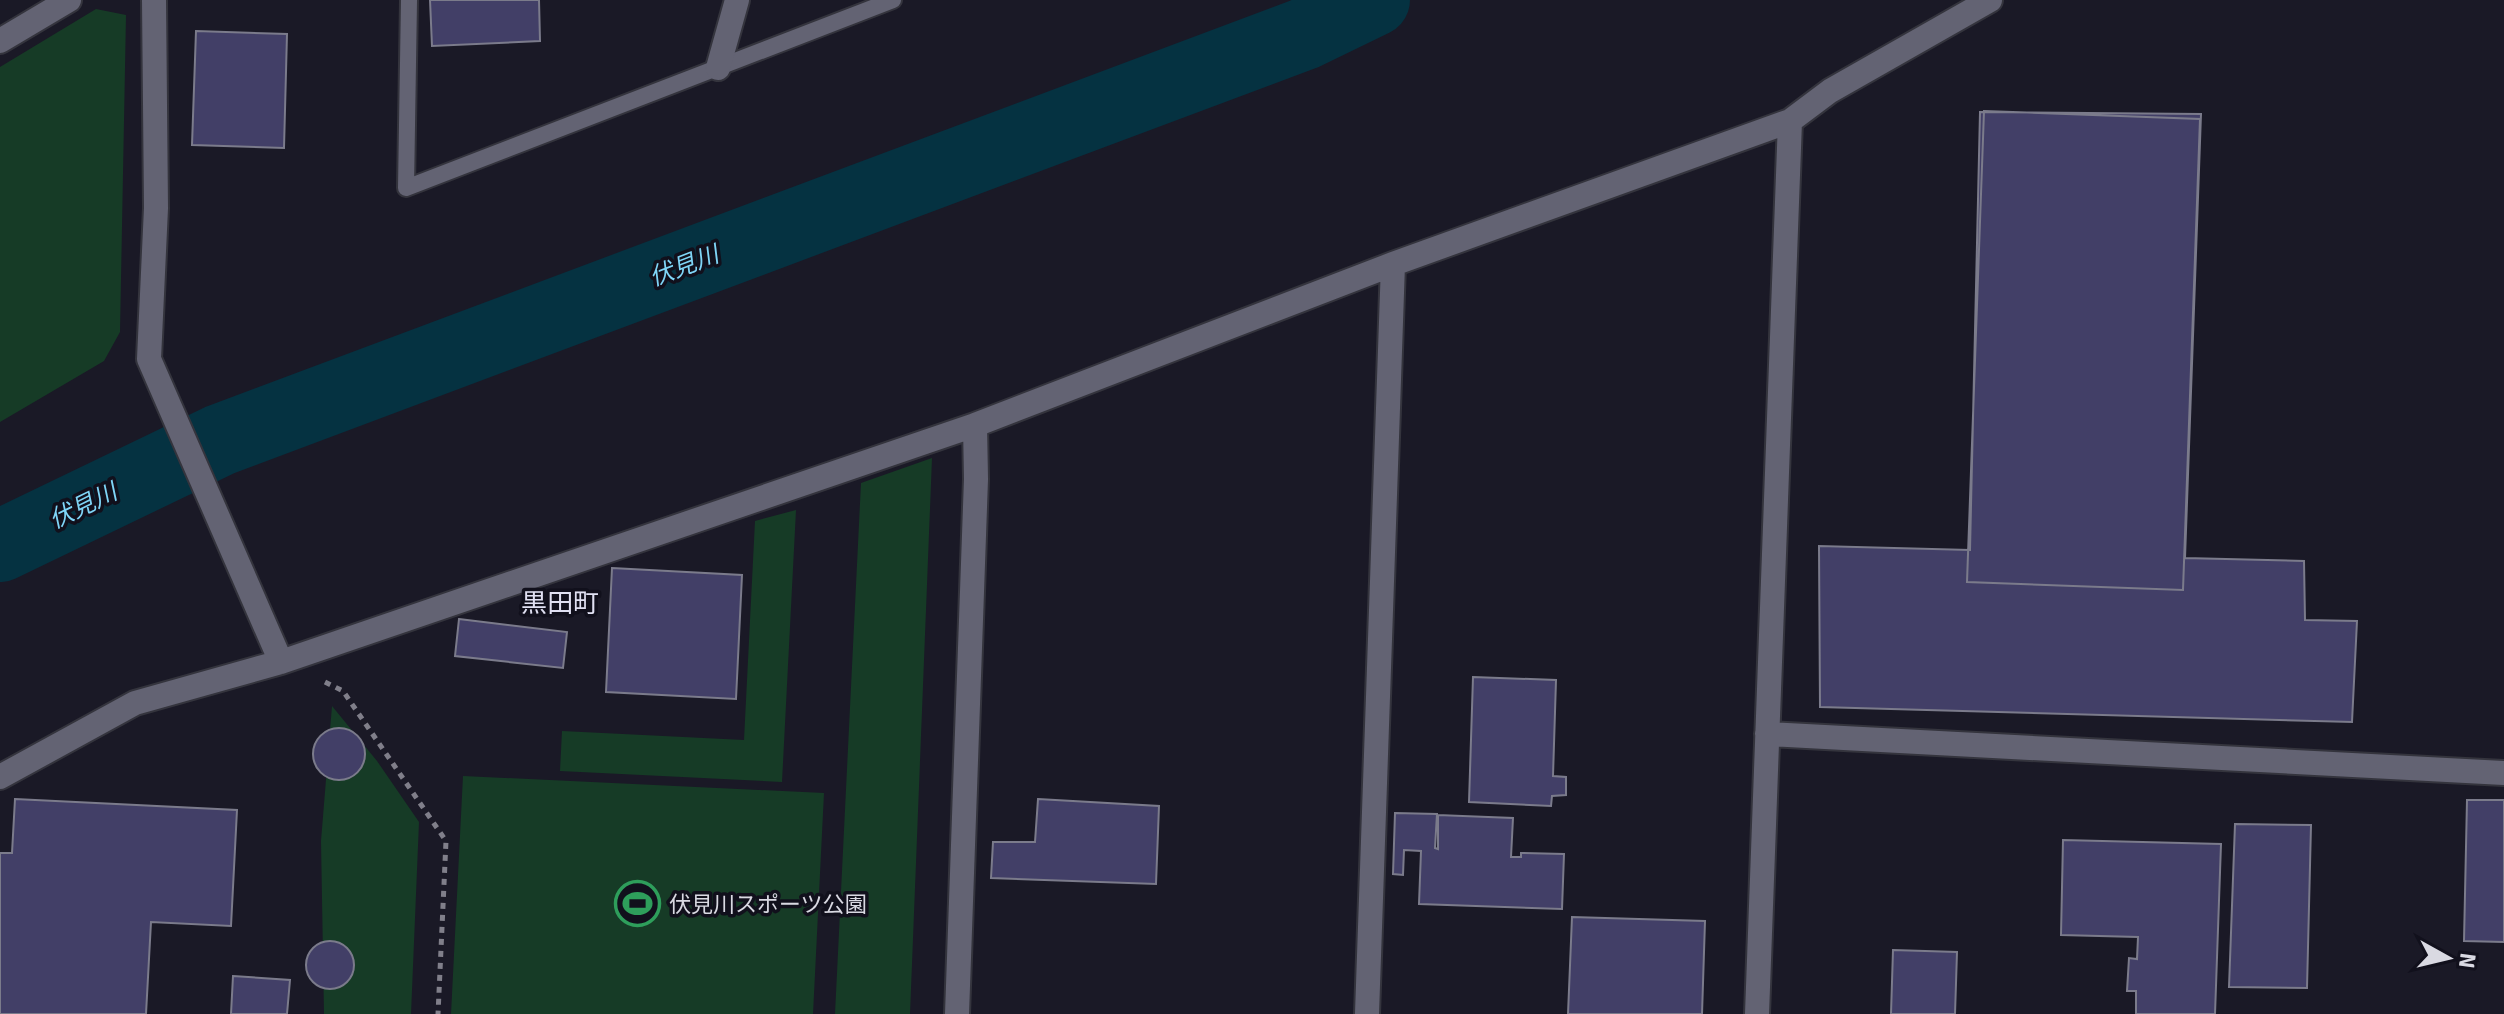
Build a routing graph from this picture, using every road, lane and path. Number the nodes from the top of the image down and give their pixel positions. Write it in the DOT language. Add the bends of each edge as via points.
graph roads {
  1 [pos="69,0"];
  2 [pos="154,0"];
  3 [pos="409,0"];
  4 [pos="737,0"];
  5 [pos="893,0"];
  6 [pos="1990,0"];
  7 [pos="0,41"];
  8 [pos="718,68"];
  9 [pos="1790,121"];
  10 [pos="1393,264"];
  11 [pos="975,425"];
  12 [pos="281,662"];
  13 [pos="1767,734"];
  14 [pos="2504,773"];
  15 [pos="0,777"];
  16 [pos="438,1014"];
  17 [pos="957,1014"];
  18 [pos="1367,1014"];
  19 [pos="1757,1014"];
  1 -- 7 [label="street"];
  2 -- 12 [label="street" via="156,208 149,359"];
  3 -- 8 [label="lane" via="406,188"];
  4 -- 8 [label="street"];
  5 -- 8 [label="lane"];
  6 -- 9 [label="street" via="1830,91"];
  9 -- 10 [label="street"];
  9 -- 13 [label="street"];
  10 -- 11 [label="street"];
  10 -- 18 [label="street"];
  11 -- 12 [label="street"];
  11 -- 17 [label="street"];
  12 -- 15 [label="street" via="135,703"];
  12 -- 16 [label="path" via="343,691 446,841"];
  13 -- 14 [label="street"];
  13 -- 19 [label="street"];
}
